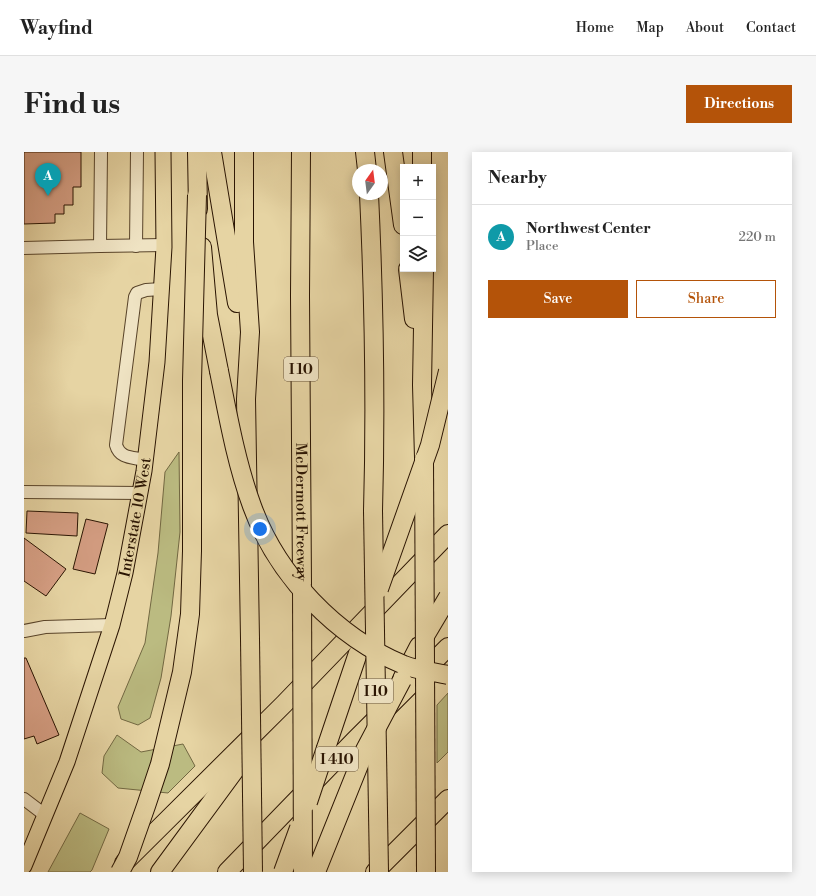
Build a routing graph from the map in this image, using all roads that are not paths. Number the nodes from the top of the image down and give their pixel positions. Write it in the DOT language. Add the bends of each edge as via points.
graph roads {
  1 [pos="101,152"];
  2 [pos="137,152"];
  3 [pos="162,152"];
  4 [pos="197,152"];
  5 [pos="212,152"];
  6 [pos="244,152"];
  7 [pos="301,152"];
  8 [pos="365,152"];
  9 [pos="393,152"];
  10 [pos="422,152"];
  11 [pos="366,164"];
  12 [pos="422,164"];
  13 [pos="197,195"];
  14 [pos="369,200"];
  15 [pos="400,203"];
  16 [pos="164,245"];
  17 [pos="100,246"];
  18 [pos="136,246"];
  19 [pos="24,248"];
  20 [pos="408,272"];
  21 [pos="424,272"];
  22 [pos="161,289"];
  23 [pos="448,371"];
  24 [pos="422,385"];
  25 [pos="246,399"];
  26 [pos="145,460"];
  27 [pos="24,492"];
  28 [pos="140,493"];
  29 [pos="448,534"];
  30 [pos="448,597"];
  31 [pos="112,625"];
  32 [pos="24,631"];
  33 [pos="448,647"];
  34 [pos="448,675"];
  35 [pos="284,704"];
  36 [pos="24,799"];
  37 [pos="448,799"];
  38 [pos="45,815"];
  39 [pos="24,866"];
  40 [pos="115,872"];
  41 [pos="120,872"];
  42 [pos="160,872"];
  43 [pos="227,872"];
  44 [pos="253,872"];
  45 [pos="283,872"];
  46 [pos="304,872"];
  47 [pos="316,872"];
  48 [pos="375,872"];
  49 [pos="379,872"];
  50 [pos="426,872"];
  1 -- 17 [label="street"];
  2 -- 18 [label="street"];
  3 -- 16 [label="main road, Interstate 10 West"];
  4 -- 13 [label="highway"];
  5 -- 25 [label="highway" via="235,288"];
  6 -- 25 [label="highway" via="244,242 250,332"];
  7 -- 46 [label="highway, McDermott Freeway / I 10, bridge"];
  8 -- 11 [label="highway"];
  9 -- 15 [label="highway"];
  10 -- 12 [label="highway"];
  13 -- 34 [label="highway, bridge" via="208,315 230,425 241,472 268,541 293,581 319,609 349,634 405,665"];
  13 -- 41 [label="highway, bridge" via="190,614 182,672 160,764 144,814"];
  14 -- 49 [label="highway, I 10, bridge" via="374,292"];
  16 -- 18 [label="street"];
  16 -- 22 [label="main road, Interstate 10 West"];
  17 -- 18 [label="street"];
  17 -- 19 [label="street"];
  20 -- 24 [label="highway"];
  21 -- 24 [label="highway"];
  22 -- 26 [label="main road, Interstate 10 West" via="157,362"];
  22 -- 26 [label="street" via="146,290 137,293 135,297 116,445 123,456"];
  23 -- 45 [label="highway, bridge" via="430,445"];
  24 -- 50 [label="highway, bridge"];
  25 -- 44 [label="highway, bridge"];
  26 -- 28 [label="main road, Interstate 10 West"];
  27 -- 28 [label="street"];
  28 -- 31 [label="main road, Interstate 10 West"];
  29 -- 35 [label="highway"];
  30 -- 47 [label="highway, bridge" via="364,750"];
  31 -- 32 [label="street" via="51,627"];
  31 -- 38 [label="main road, Interstate 10 West" via="67,762"];
  33 -- 43 [label="highway, I 410"];
  35 -- 40 [label="highway"];
  35 -- 42 [label="highway"];
  36 -- 38 [label="street"];
  37 -- 48 [label="highway"];
  38 -- 39 [label="main road, Interstate 10 West"];
}
